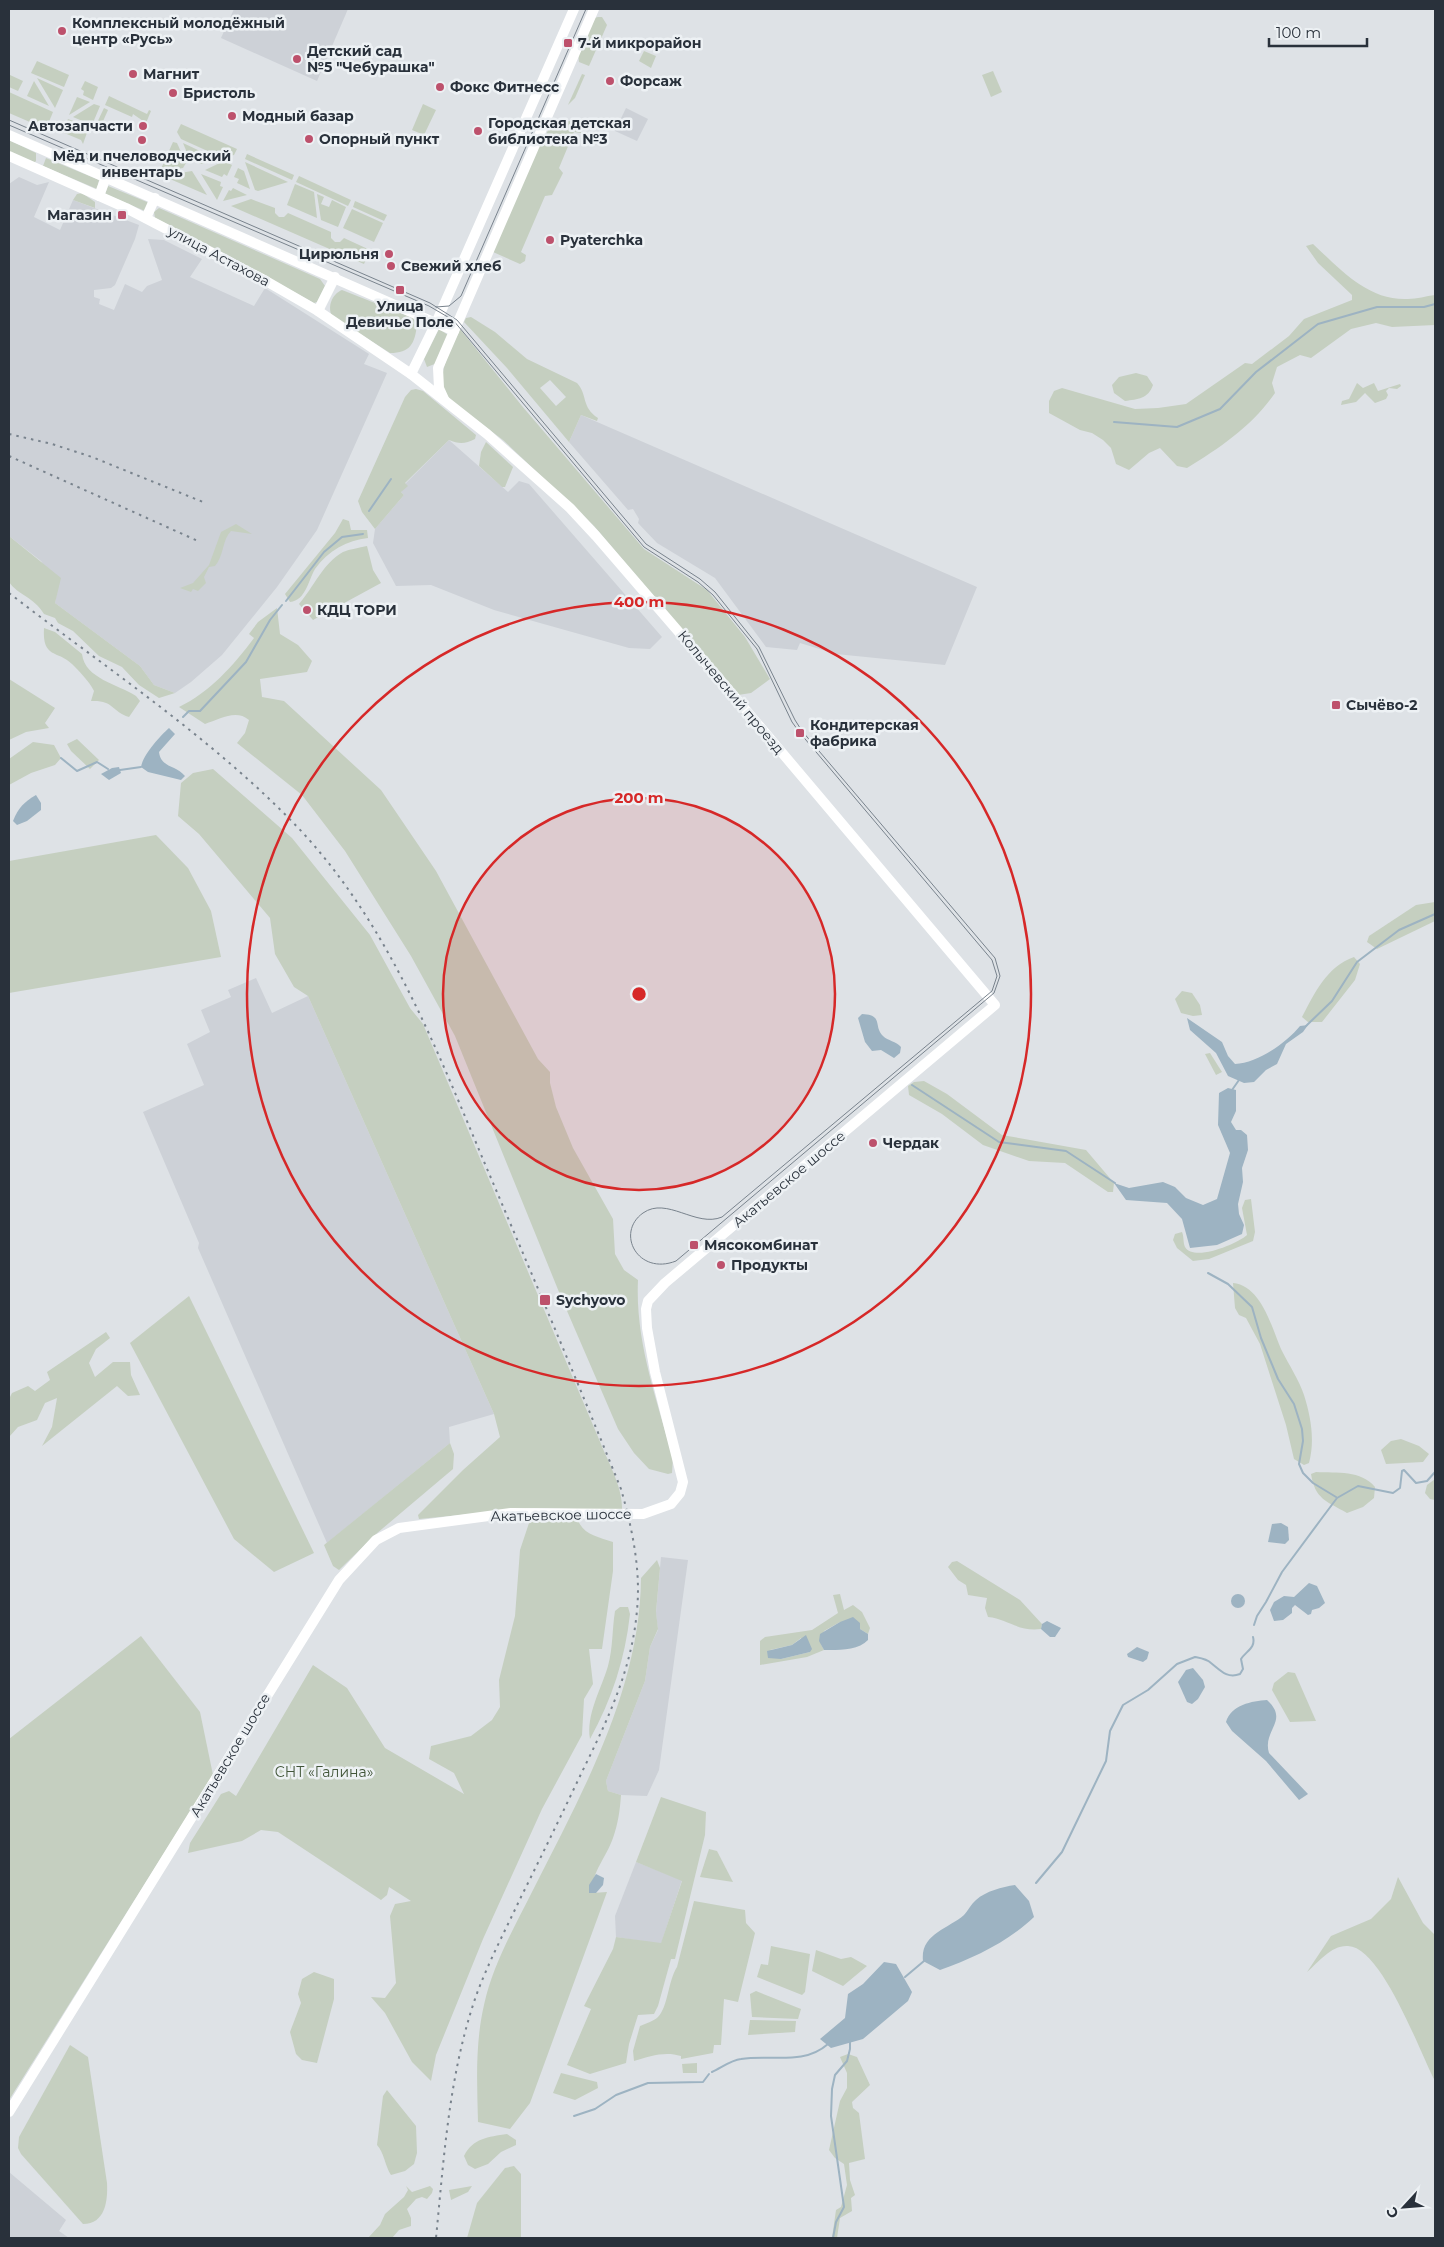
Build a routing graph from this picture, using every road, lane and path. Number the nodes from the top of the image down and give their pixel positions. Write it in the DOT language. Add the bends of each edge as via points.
graph roads {
  1 [pos="574,9"];
  2 [pos="594,9"];
  3 [pos="9,135"];
  4 [pos="46,152"];
  5 [pos="9,156"];
  6 [pos="39,169"];
  7 [pos="106,177"];
  8 [pos="99,196"];
  9 [pos="155,198"];
  10 [pos="146,218"];
  11 [pos="335,277"];
  12 [pos="318,311"];
  13 [pos="438,318"];
  14 [pos="454,331"];
  15 [pos="438,368"];
  16 [pos="414,377"];
  17 [pos="445,400"];
  18 [pos="995,1005"];
  19 [pos="9,2112"];
  1 -- 13 [label="main road"];
  2 -- 14 [label="main road"];
  3 -- 4 [label="main road, улица Астахова"];
  4 -- 6 [label="main road"];
  4 -- 7 [label="main road, улица Астахова"];
  5 -- 6 [label="main road, улица Астахова"];
  6 -- 8 [label="main road, улица Астахова"];
  7 -- 8 [label="main road"];
  7 -- 9 [label="main road, улица Астахова"];
  8 -- 10 [label="main road, улица Астахова"];
  9 -- 10 [label="main road"];
  9 -- 11 [label="main road, улица Астахова"];
  10 -- 12 [label="main road, улица Астахова" via="211,250"];
  11 -- 12 [label="main road"];
  11 -- 13 [label="main road, улица Астахова"];
  12 -- 16 [label="main road, улица Астахова"];
  13 -- 14 [label="main road, улица Астахова"];
  13 -- 16 [label="main road"];
  14 -- 15 [label="main road"];
  15 -- 16 [label="main road"];
  15 -- 17 [label="main road" via="439,388"];
  16 -- 17 [label="main road, Колычевский проезд"];
  17 -- 18 [label="main road, Колычевский проезд" via="563,502 596,536"];
  18 -- 19 [label="main road, Акатьевское шоссе" via="665,1282 648,1301 650,1348 683,1482 680,1493 671,1504 643,1514 511,1513 425,1523 398,1528 365,1550 339,1580 270,1688"];
}
